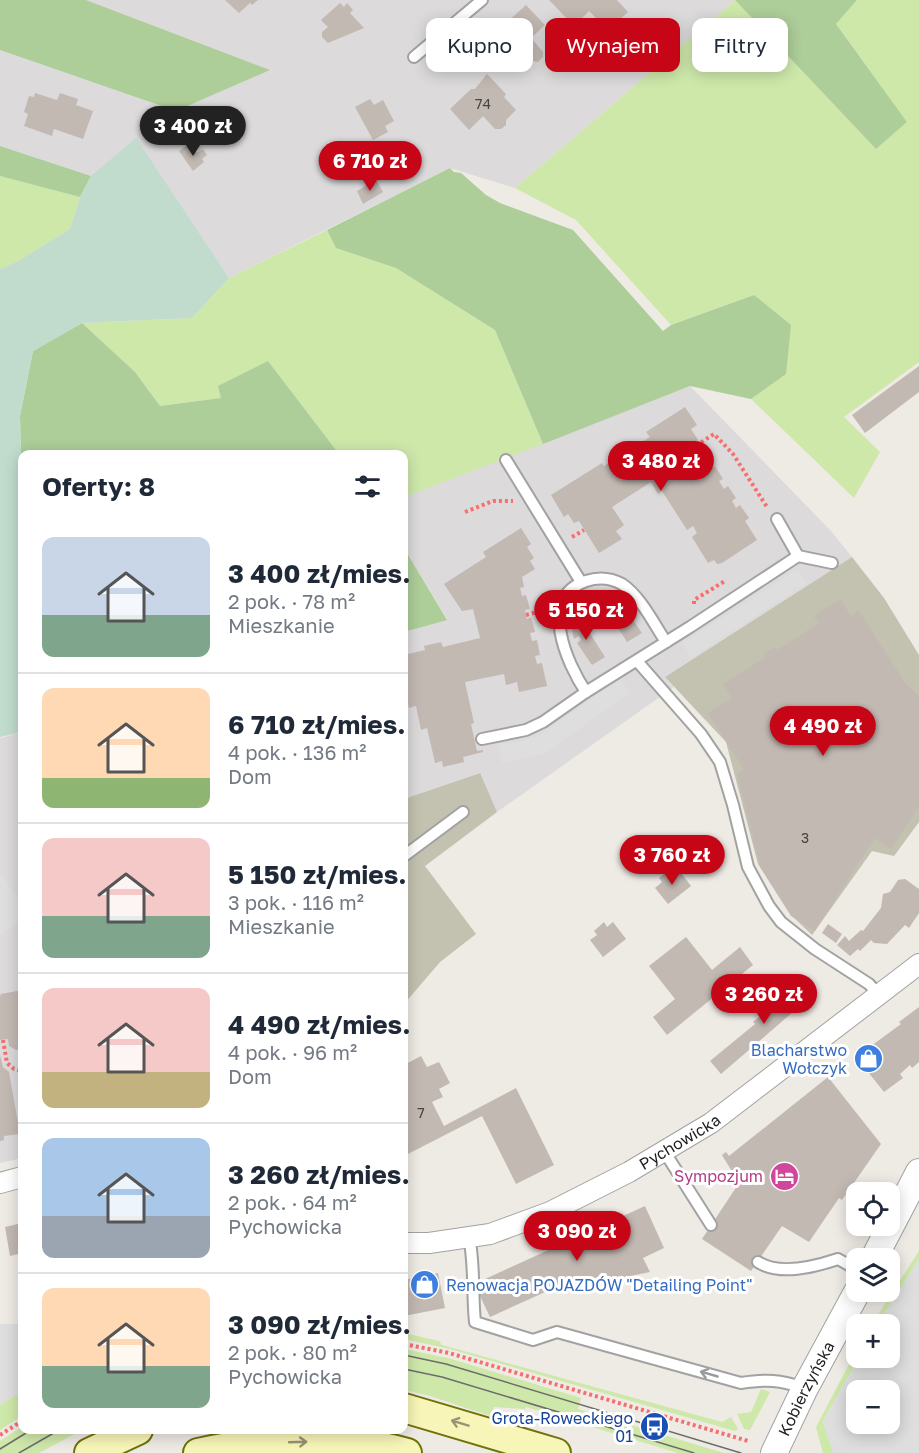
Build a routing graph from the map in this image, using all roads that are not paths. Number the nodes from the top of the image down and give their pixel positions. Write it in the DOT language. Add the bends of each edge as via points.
graph roads {
  1 [pos="482,0"];
  2 [pos="414,57"];
  3 [pos="506,460"];
  4 [pos="777,519"];
  5 [pos="798,556"];
  6 [pos="832,563"];
  7 [pos="581,582"];
  8 [pos="666,642"];
  9 [pos="637,661"];
  10 [pos="586,692"];
  11 [pos="482,739"];
  12 [pos="463,812"];
  13 [pos="408,853"];
  14 [pos="919,963"];
  15 [pos="879,995"];
  16 [pos="664,1151"];
  17 [pos="919,1172"];
  18 [pos="18,1178"];
  19 [pos="0,1182"];
  20 [pos="711,1225"];
  21 [pos="469,1237"];
  22 [pos="408,1243"];
  23 [pos="879,1248"];
  24 [pos="758,1262"];
  25 [pos="846,1264"];
  26 [pos="852,1302"];
  27 [pos="805,1388"];
  28 [pos="408,1409"];
  29 [pos="129,1434"];
  30 [pos="89,1453"];
  31 [pos="198,1453"];
  32 [pos="407,1453"];
  33 [pos="556,1453"];
  34 [pos="774,1453"];
  1 -- 2 [label="lane"];
  3 -- 7 [label="lane"];
  4 -- 5 [label="lane"];
  5 -- 6 [label="lane"];
  5 -- 8 [label="lane"];
  7 -- 8 [label="lane" via="594,578 623,585"];
  7 -- 10 [label="lane" via="562,602 559,616 568,661"];
  8 -- 9 [label="lane"];
  9 -- 10 [label="lane"];
  9 -- 15 [label="lane" via="701,734 720,762 748,867 781,922"];
  10 -- 11 [label="lane" via="526,730"];
  12 -- 13 [label="lane"];
  14 -- 15 [label="street, Pychowicka"];
  15 -- 16 [label="street, Pychowicka" via="711,1123"];
  16 -- 20 [label="lane"];
  16 -- 21 [label="street, Pychowicka" via="550,1212 490,1234"];
  17 -- 23 [label="street"];
  18 -- 19 [label="street"];
  21 -- 22 [label="street, Pychowicka"];
  27 -- 21 [label="lane, one-way" via="766,1379 741,1383 557,1332 533,1340 475,1322"];
  24 -- 25 [label="lane" via="781,1269 838,1260"];
  26 -- 27 [label="street, Kobierzyńska"];
  27 -- 34 [label="street, Kobierzyńska"];
  33 -- 28 [label="main road, one-way"];
  29 -- 30 [label="main road"];
  31 -- 32 [label="main road, one-way" via="306,1441 369,1444"];
}
